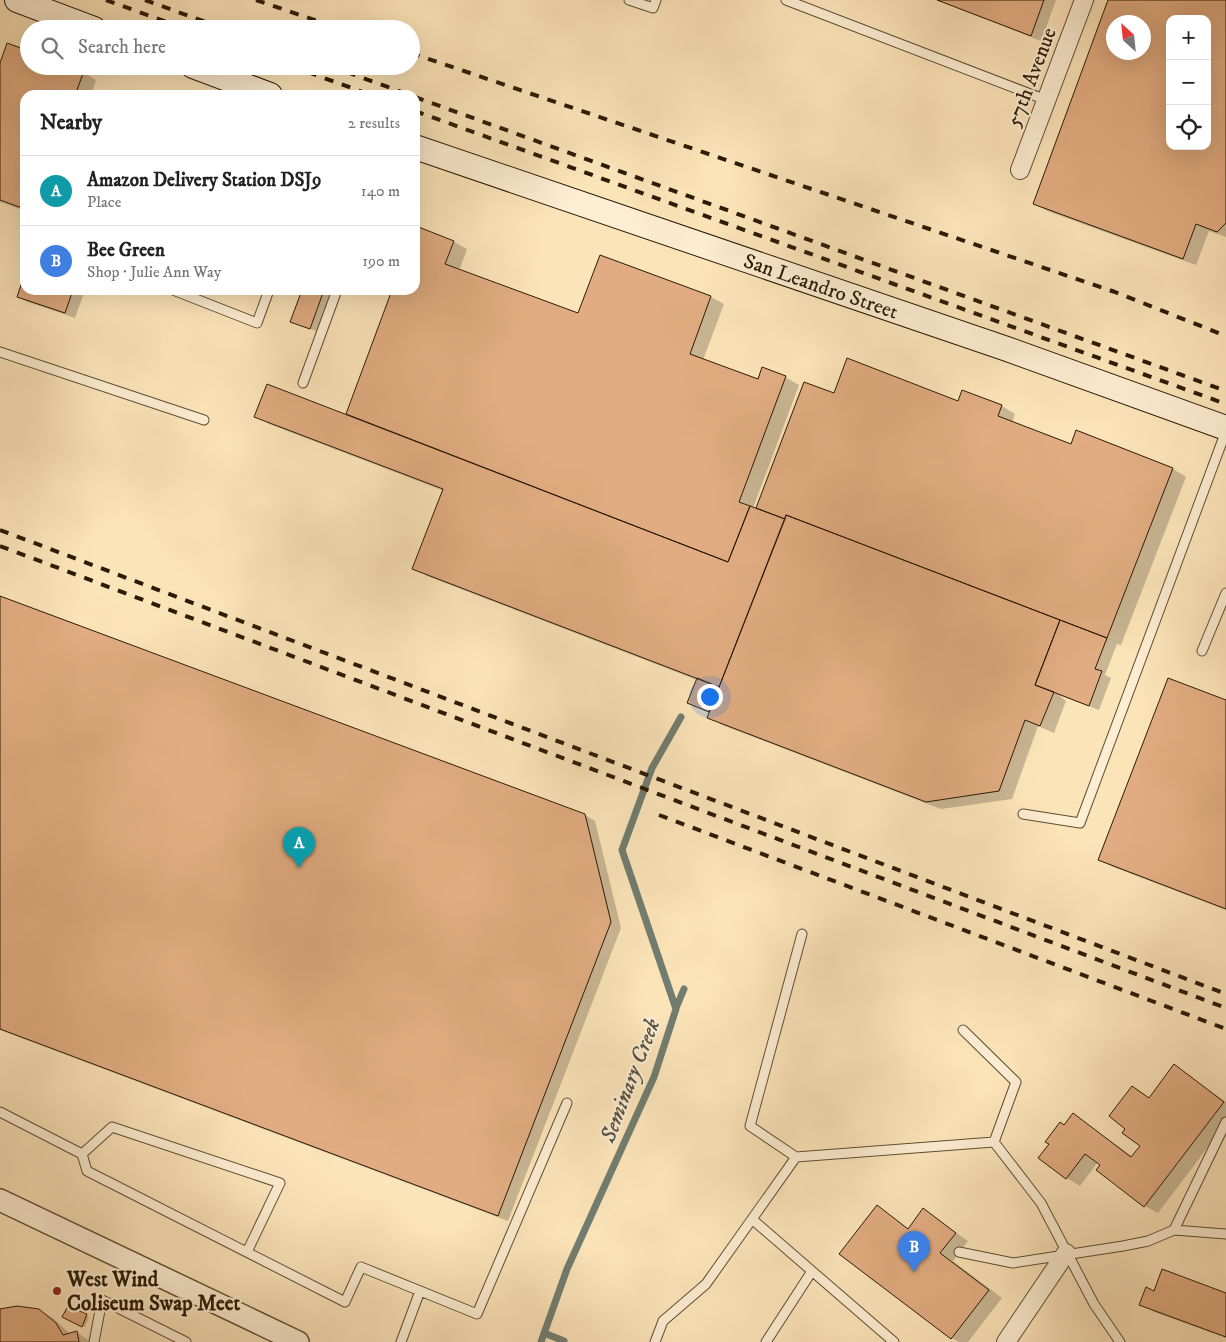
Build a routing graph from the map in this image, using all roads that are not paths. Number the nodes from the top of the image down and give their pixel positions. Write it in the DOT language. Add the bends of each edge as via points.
graph roads {
  1 [pos="17,0"];
  2 [pos="629,0"];
  3 [pos="656,0"];
  4 [pos="786,0"];
  5 [pos="1084,0"];
  6 [pos="70,20"];
  7 [pos="218,75"];
  8 [pos="257,90"];
  9 [pos="1046,100"];
  10 [pos="420,149"];
  11 [pos="1020,170"];
  12 [pos="186,295"];
  13 [pos="267,295"];
  14 [pos="335,295"];
  15 [pos="0,352"];
  16 [pos="303,383"];
  17 [pos="204,420"];
  18 [pos="1226,430"];
  19 [pos="1226,593"];
  20 [pos="1202,651"];
  21 [pos="1023,814"];
  22 [pos="802,934"];
  23 [pos="963,1030"];
  24 [pos="567,1103"];
  25 [pos="0,1112"];
  26 [pos="1226,1122"];
  27 [pos="994,1142"];
  28 [pos="82,1154"];
  29 [pos="796,1157"];
  30 [pos="0,1200"];
  31 [pos="753,1220"];
  32 [pos="1174,1230"];
  33 [pos="1226,1234"];
  34 [pos="247,1252"];
  35 [pos="959,1252"];
  36 [pos="1066,1253"];
  37 [pos="812,1272"];
  38 [pos="420,1291"];
  39 [pos="94,1342"];
  40 [pos="186,1342"];
  41 [pos="298,1342"];
  42 [pos="401,1342"];
  43 [pos="654,1342"];
  44 [pos="766,1342"];
  45 [pos="894,1342"];
  46 [pos="1006,1342"];
  47 [pos="1120,1342"];
  1 -- 6 [label="main road"];
  2 -- 3 [label="lane" via="653,8"];
  4 -- 9 [label="lane"];
  5 -- 9 [label="street, 57th Avenue"];
  7 -- 8 [label="main road"];
  9 -- 11 [label="street, 57th Avenue"];
  10 -- 18 [label="main road, San Leandro Street" via="1007,349"];
  12 -- 13 [label="lane" via="257,323"];
  14 -- 16 [label="lane"];
  15 -- 17 [label="lane"];
  18 -- 21 [label="lane" via="1080,823"];
  19 -- 20 [label="lane"];
  22 -- 29 [label="lane" via="750,1126"];
  23 -- 27 [label="lane" via="1016,1082"];
  24 -- 38 [label="lane" via="478,1314"];
  25 -- 28 [label="lane"];
  26 -- 32 [label="lane"];
  27 -- 29 [label="lane"];
  27 -- 36 [label="lane" via="1040,1204"];
  28 -- 34 [label="lane" via="87,1171"];
  28 -- 34 [label="lane" via="112,1127 280,1183"];
  29 -- 31 [label="lane"];
  30 -- 41 [label="street"];
  31 -- 37 [label="lane"];
  31 -- 43 [label="lane" via="706,1284 663,1321"];
  32 -- 33 [label="lane"];
  32 -- 36 [label="lane" via="1123,1246"];
  34 -- 38 [label="lane" via="345,1302 361,1267"];
  35 -- 36 [label="lane" via="1013,1262"];
  36 -- 46 [label="street"];
  36 -- 47 [label="lane" via="1094,1304"];
  37 -- 44 [label="lane"];
  37 -- 45 [label="lane"];
  38 -- 42 [label="lane"];
  39 -- 40 [label="lane" via="102,1300"];
}
